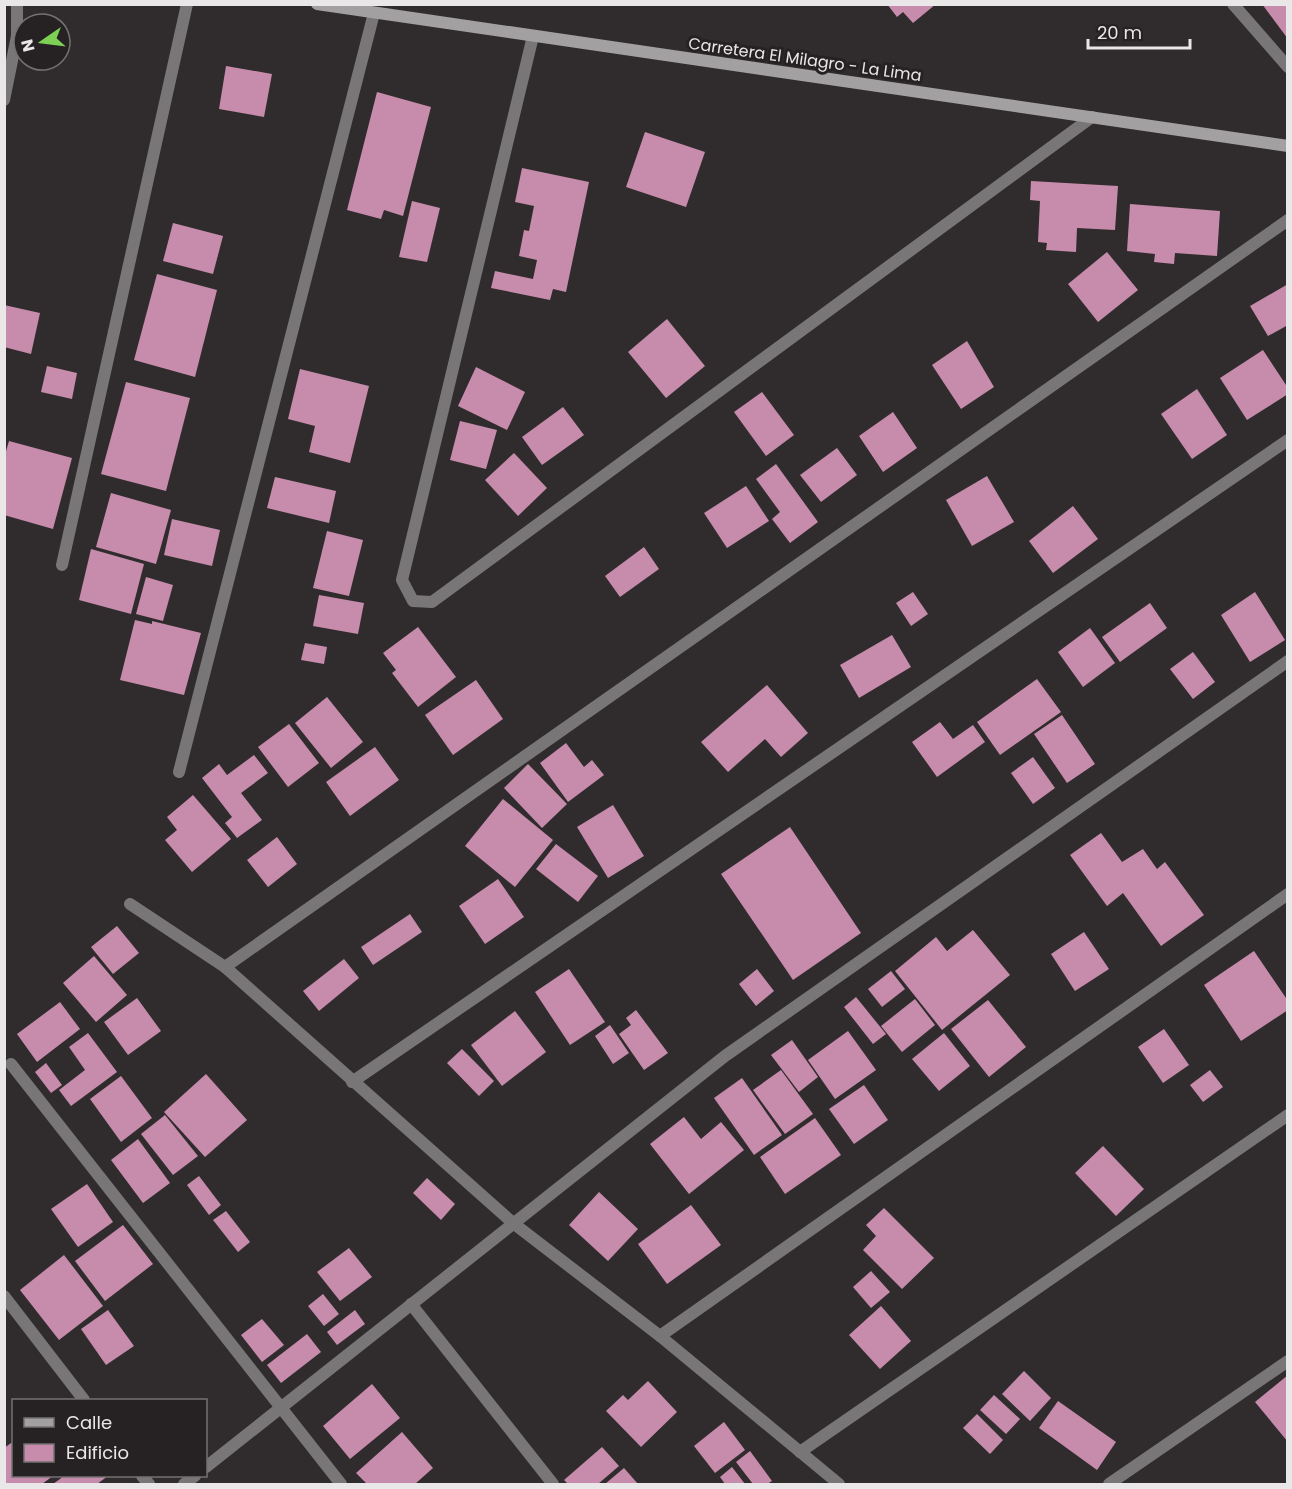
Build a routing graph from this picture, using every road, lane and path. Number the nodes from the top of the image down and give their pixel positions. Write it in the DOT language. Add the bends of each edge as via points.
graph roads {
  1 [pos="16,4"];
  2 [pos="187,4"];
  3 [pos="317,4"];
  4 [pos="1233,4"];
  5 [pos="374,13"];
  6 [pos="533,36"];
  7 [pos="1287,67"];
  8 [pos="4,100"];
  9 [pos="1092,117"];
  10 [pos="1287,146"];
  11 [pos="1287,220"];
  12 [pos="1287,441"];
  13 [pos="62,565"];
  14 [pos="1287,661"];
  15 [pos="179,772"];
  16 [pos="1287,894"];
  17 [pos="130,904"];
  18 [pos="225,967"];
  19 [pos="12,1064"];
  20 [pos="352,1082"];
  21 [pos="1287,1115"];
  22 [pos="513,1223"];
  23 [pos="4,1296"];
  24 [pos="411,1304"];
  25 [pos="660,1336"];
  26 [pos="1287,1361"];
  27 [pos="82,1399"];
  28 [pos="280,1408"];
  29 [pos="800,1452"];
  30 [pos="207,1466"];
  31 [pos="832,1483"];
  32 [pos="340,1485"];
  33 [pos="553,1485"];
  34 [pos="1109,1485"];
  1 -- 8 [label="street" via="17,36"];
  2 -- 13 [label="street"];
  3 -- 5 [label="main road, Carretera El Milagro - La Lima"];
  4 -- 7 [label="street"];
  5 -- 6 [label="main road, Carretera El Milagro - La Lima"];
  5 -- 15 [label="street"];
  6 -- 9 [label="main road, Carretera El Milagro - La Lima"];
  6 -- 9 [label="street" via="402,580 413,601 432,602"];
  9 -- 10 [label="main road, Carretera El Milagro - La Lima"];
  11 -- 18 [label="street"];
  12 -- 20 [label="street"];
  14 -- 22 [label="street" via="725,1056"];
  16 -- 25 [label="street"];
  17 -- 18 [label="street"];
  18 -- 20 [label="street"];
  19 -- 28 [label="street"];
  20 -- 22 [label="street"];
  21 -- 29 [label="street"];
  22 -- 24 [label="street"];
  22 -- 25 [label="street"];
  23 -- 27 [label="street"];
  24 -- 28 [label="street"];
  24 -- 33 [label="street"];
  25 -- 29 [label="street"];
  26 -- 34 [label="street"];
  28 -- 30 [label="street"];
  28 -- 32 [label="street"];
  29 -- 31 [label="street"];
}
